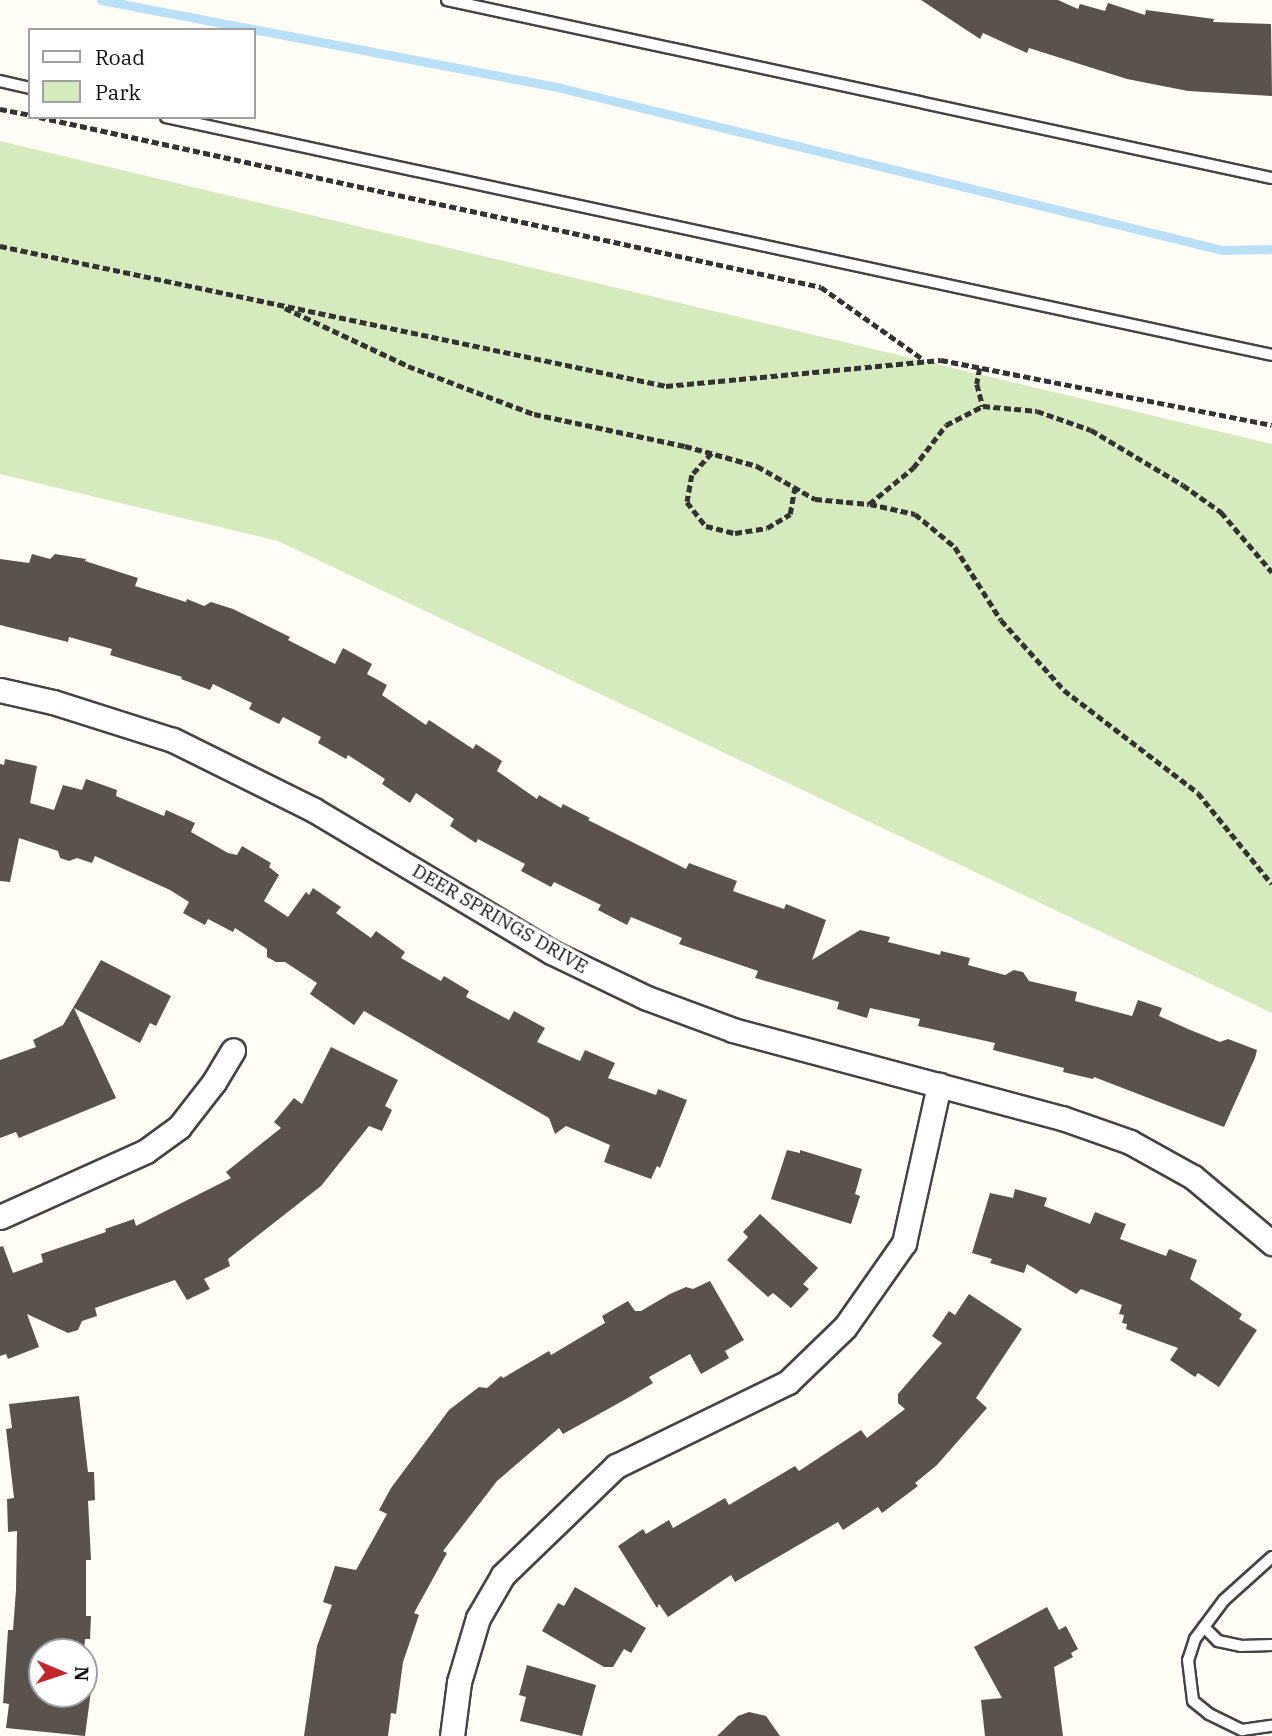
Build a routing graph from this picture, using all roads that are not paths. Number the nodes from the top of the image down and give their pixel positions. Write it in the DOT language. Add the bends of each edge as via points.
graph roads {
  1 [pos="447,0"];
  2 [pos="0,81"];
  3 [pos="28,88"];
  4 [pos="175,119"];
  5 [pos="1272,178"];
  6 [pos="1272,355"];
  7 [pos="0,690"];
  8 [pos="233,1050"];
  9 [pos="939,1085"];
  10 [pos="0,1217"];
  11 [pos="1272,1243"];
  12 [pos="1272,1556"];
  13 [pos="1204,1627"];
  14 [pos="1272,1645"];
  15 [pos="1272,1726"];
  16 [pos="452,1736"];
  1 -- 5 [label="lane"];
  2 -- 3 [label="lane"];
  4 -- 6 [label="lane"];
  7 -- 9 [label="street, DEER SPRINGS DRIVE" via="173,740 314,810 551,952 648,998 733,1030"];
  8 -- 10 [label="street" via="179,1127 146,1151"];
  9 -- 11 [label="street, DEER SPRINGS DRIVE" via="1062,1118 1130,1142 1193,1177"];
  9 -- 16 [label="street" via="904,1243 845,1327 788,1382 616,1466 503,1575 478,1618 459,1682"];
  12 -- 13 [label="lane" via="1224,1600"];
  13 -- 14 [label="lane" via="1218,1641"];
  13 -- 15 [label="lane" via="1188,1660 1194,1701 1242,1730"];
}
